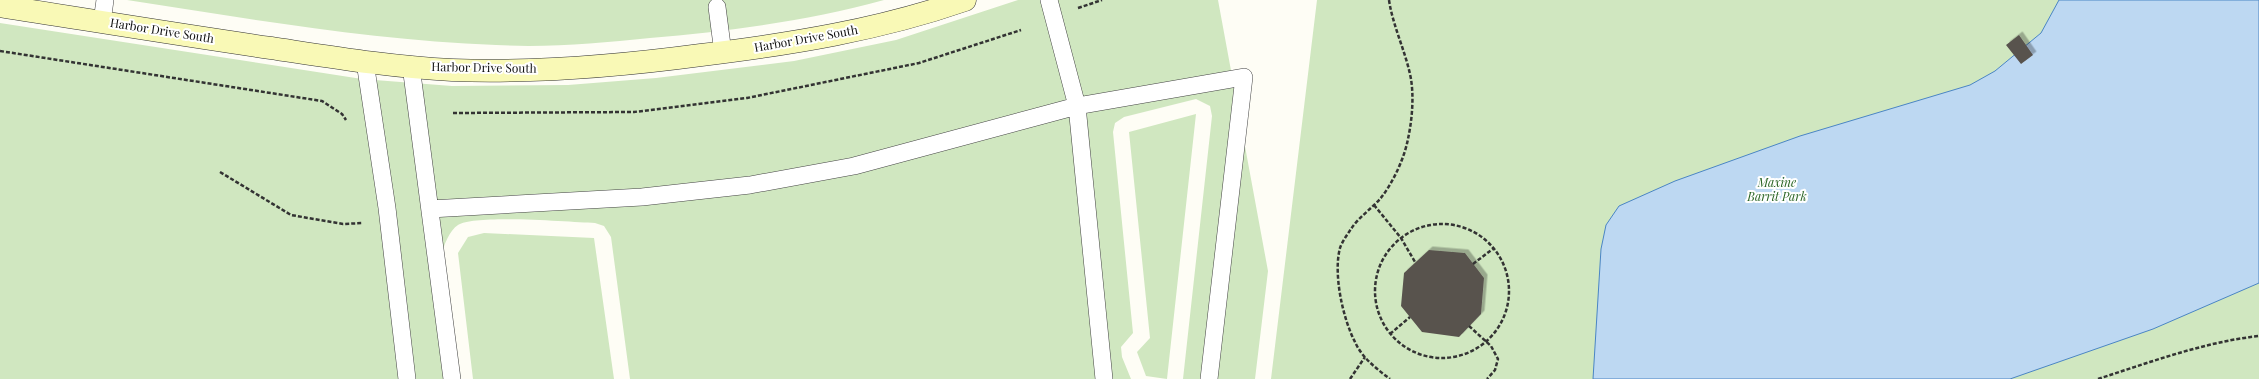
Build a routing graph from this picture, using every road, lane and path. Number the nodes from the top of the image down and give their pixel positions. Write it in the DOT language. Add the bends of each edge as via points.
graph roads {
  1 [pos="105,0"];
  2 [pos="964,0"];
  3 [pos="1049,0"];
  4 [pos="1102,0"];
  5 [pos="1389,0"];
  6 [pos="0,6"];
  7 [pos="717,6"];
  8 [pos="1078,8"];
  9 [pos="102,22"];
  10 [pos="1021,30"];
  11 [pos="0,51"];
  12 [pos="723,53"];
  13 [pos="365,62"];
  14 [pos="411,66"];
  15 [pos="1077,106"];
  16 [pos="453,113"];
  17 [pos="349,126"];
  18 [pos="220,172"];
  19 [pos="1374,205"];
  20 [pos="430,209"];
  21 [pos="364,215"];
  22 [pos="365,223"];
  23 [pos="366,230"];
  24 [pos="1401,238"];
  25 [pos="1494,248"];
  26 [pos="1415,262"];
  27 [pos="1473,264"];
  28 [pos="1410,317"];
  29 [pos="1470,326"];
  30 [pos="1390,334"];
  31 [pos="2259,336"];
  32 [pos="1487,341"];
  33 [pos="1365,357"];
  34 [pos="407,379"];
  35 [pos="452,379"];
  36 [pos="1104,379"];
  37 [pos="1209,379"];
  38 [pos="1350,379"];
  39 [pos="1390,379"];
  40 [pos="1487,379"];
  41 [pos="2098,379"];
  1 -- 9 [label="lane"];
  2 -- 12 [label="street, Harbor Drive South" via="890,23 839,35"];
  3 -- 15 [label="lane"];
  4 -- 8 [label="path"];
  5 -- 19 [label="path" via="1392,22 1411,78 1412,106 1408,140 1394,176"];
  6 -- 9 [label="street, Harbor Drive South"];
  7 -- 12 [label="lane"];
  9 -- 13 [label="street, Harbor Drive South"];
  10 -- 16 [label="path" via="919,63 747,98 634,112"];
  11 -- 17 [label="path" via="322,101 342,114"];
  12 -- 14 [label="street, Harbor Drive South" via="566,69 452,70"];
  13 -- 14 [label="street, Harbor Drive South"];
  13 -- 34 [label="lane" via="386,200"];
  14 -- 20 [label="lane"];
  15 -- 20 [label="lane" via="854,166 750,185 642,197"];
  15 -- 36 [label="lane"];
  15 -- 37 [label="lane" via="1244,77"];
  18 -- 22 [label="path" via="291,215 343,224"];
  19 -- 24 [label="path"];
  19 -- 33 [label="path" via="1351,228 1340,247 1339,260 1340,289 1345,314 1355,343"];
  20 -- 35 [label="lane"];
  21 -- 22 [label="path"];
  22 -- 23 [label="path"];
  24 -- 25 [label="path" via="1416,229 1449,224 1466,228 1481,236"];
  24 -- 26 [label="path"];
  24 -- 30 [label="path" via="1388,251 1375,284 1376,302 1381,319"];
  25 -- 27 [label="path"];
  25 -- 32 [label="path" via="1503,262 1508,278 1509,296 1503,318"];
  28 -- 30 [label="path"];
  29 -- 32 [label="path"];
  30 -- 32 [label="path" via="1403,346 1419,355 1437,359 1455,357 1472,351"];
  31 -- 41 [label="path" via="2238,338 2158,359"];
  32 -- 40 [label="path" via="1498,359 1495,370"];
  33 -- 38 [label="path"];
  33 -- 39 [label="path"];
}
